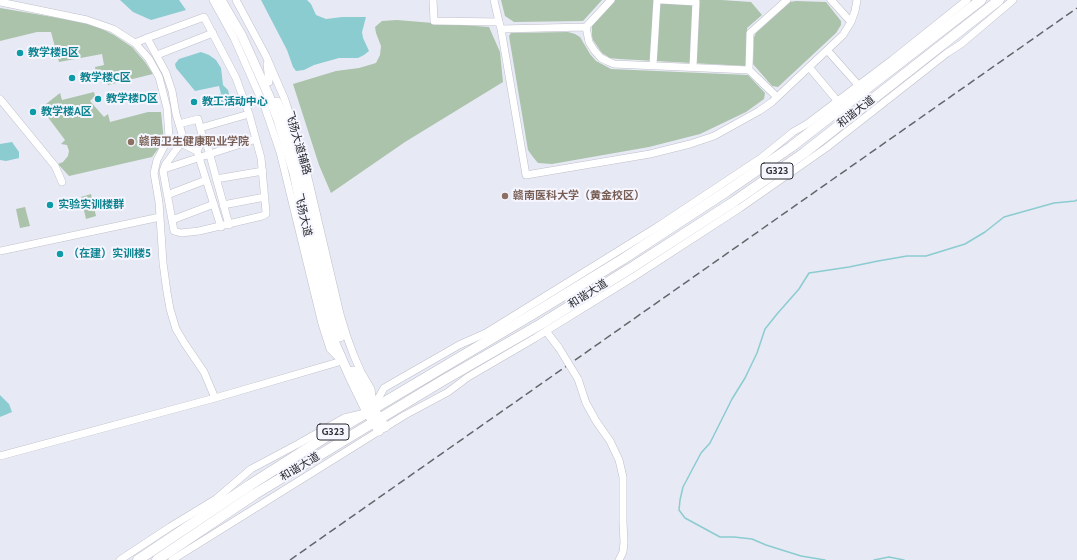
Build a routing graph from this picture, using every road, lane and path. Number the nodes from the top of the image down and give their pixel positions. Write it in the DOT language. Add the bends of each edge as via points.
graph roads {
  1 [pos="213,0"];
  2 [pos="222,0"];
  3 [pos="228,0"];
  4 [pos="236,0"];
  5 [pos="433,0"];
  6 [pos="494,0"];
  7 [pos="611,0"];
  8 [pos="657,0"];
  9 [pos="660,0"];
  10 [pos="787,0"];
  11 [pos="831,0"];
  12 [pos="857,0"];
  13 [pos="967,0"];
  14 [pos="980,0"];
  15 [pos="1000,0"];
  16 [pos="1013,0"];
  17 [pos="0,2"];
  18 [pos="851,22"];
  19 [pos="500,26"];
  20 [pos="586,28"];
  21 [pos="213,33"];
  22 [pos="147,38"];
  23 [pos="135,43"];
  24 [pos="827,50"];
  25 [pos="157,55"];
  26 [pos="266,56"];
  27 [pos="653,65"];
  28 [pos="693,67"];
  29 [pos="809,67"];
  30 [pos="749,70"];
  31 [pos="269,82"];
  32 [pos="861,88"];
  33 [pos="269,96"];
  34 [pos="777,97"];
  35 [pos="0,99"];
  36 [pos="840,104"];
  37 [pos="249,114"];
  38 [pos="269,118"];
  39 [pos="284,119"];
  40 [pos="179,124"];
  41 [pos="200,128"];
  42 [pos="296,131"];
  43 [pos="169,137"];
  44 [pos="203,139"];
  45 [pos="256,139"];
  46 [pos="181,143"];
  47 [pos="280,152"];
  48 [pos="198,154"];
  49 [pos="210,154"];
  50 [pos="305,165"];
  51 [pos="164,169"];
  52 [pos="263,171"];
  53 [pos="294,173"];
  54 [pos="216,179"];
  55 [pos="206,180"];
  56 [pos="62,182"];
  57 [pos="303,189"];
  58 [pos="167,195"];
  59 [pos="265,197"];
  60 [pos="214,204"];
  61 [pos="223,205"];
  62 [pos="160,218"];
  63 [pos="172,220"];
  64 [pos="228,225"];
  65 [pos="220,227"];
  66 [pos="0,251"];
  67 [pos="546,330"];
  68 [pos="342,361"];
  69 [pos="384,388"];
  70 [pos="371,389"];
  71 [pos="214,398"];
  72 [pos="370,410"];
  73 [pos="379,425"];
  74 [pos="0,456"];
  75 [pos="120,560"];
  76 [pos="138,560"];
  77 [pos="157,560"];
  78 [pos="172,560"];
  79 [pos="618,560"];
  1 -- 38 [label="street, 飞扬大道辅路" via="234,38"];
  2 -- 33 [label="main road, 飞扬大道" via="242,36"];
  3 -- 31 [label="main road, 飞扬大道"];
  4 -- 26 [label="street, 飞扬大道辅路"];
  5 -- 19 [label="street" via="434,21"];
  6 -- 19 [label="street"];
  7 -- 20 [label="street"];
  8 -- 27 [label="street"];
  9 -- 28 [label="street" via="696,2"];
  10 -- 30 [label="street" via="750,33"];
  11 -- 18 [label="street"];
  12 -- 18 [label="street"];
  13 -- 32 [label="street"];
  14 -- 32 [label="highway, 和谐大道 / G323"];
  15 -- 73 [label="highway, 和谐大道 / G323" via="804,152 732,203 541,324 442,381"];
  16 -- 67 [label="street" via="961,44 784,178 636,276"];
  17 -- 23 [label="street" via="87,20 113,29"];
  18 -- 24 [label="street" via="843,35"];
  19 -- 20 [label="street"];
  19 -- 34 [label="street" via="526,175 650,154 690,144 714,136 759,111"];
  20 -- 27 [label="street" via="589,42 601,58 614,64"];
  21 -- 22 [label="street" via="204,17"];
  21 -- 25 [label="street"];
  21 -- 37 [label="street" via="236,78"];
  22 -- 23 [label="street"];
  22 -- 25 [label="street"];
  23 -- 43 [label="street" via="160,77 167,108"];
  24 -- 29 [label="street"];
  24 -- 32 [label="street"];
  25 -- 40 [label="street" via="172,91"];
  26 -- 31 [label="street"];
  26 -- 42 [label="street, 飞扬大道辅路"];
  27 -- 28 [label="street"];
  28 -- 30 [label="street"];
  29 -- 34 [label="street"];
  29 -- 36 [label="street"];
  30 -- 34 [label="street"];
  31 -- 39 [label="main road, 飞扬大道"];
  32 -- 36 [label="highway, 和谐大道 / G323"];
  33 -- 38 [label="street"];
  33 -- 53 [label="main road, 飞扬大道"];
  35 -- 56 [label="street" via="55,166"];
  36 -- 69 [label="street" via="793,132 761,158 657,227 486,333"];
  36 -- 72 [label="highway, 和谐大道 / G323" via="791,147 623,259"];
  37 -- 41 [label="street"];
  37 -- 45 [label="street"];
  38 -- 47 [label="street, 飞扬大道辅路"];
  39 -- 42 [label="street"];
  39 -- 57 [label="main road, 飞扬大道"];
  40 -- 41 [label="street" via="198,119"];
  40 -- 46 [label="street"];
  41 -- 44 [label="street"];
  42 -- 50 [label="street, 飞扬大道辅路"];
  43 -- 46 [label="street"];
  43 -- 62 [label="street" via="157,160 154,173"];
  44 -- 48 [label="street"];
  44 -- 49 [label="street"];
  45 -- 49 [label="street"];
  45 -- 52 [label="street"];
  46 -- 48 [label="street"];
  46 -- 51 [label="street"];
  47 -- 53 [label="street"];
  47 -- 68 [label="street, 飞扬大道辅路" via="322,324 330,349"];
  48 -- 49 [label="street"];
  48 -- 51 [label="street"];
  48 -- 55 [label="street"];
  49 -- 54 [label="street"];
  50 -- 57 [label="street"];
  50 -- 70 [label="street, 飞扬大道辅路" via="344,329"];
  51 -- 58 [label="street"];
  52 -- 54 [label="street"];
  52 -- 59 [label="street"];
  53 -- 68 [label="main road, 飞扬大道" via="327,317"];
  54 -- 61 [label="street"];
  55 -- 58 [label="street"];
  55 -- 60 [label="street"];
  57 -- 72 [label="main road, 飞扬大道" via="340,339"];
  58 -- 63 [label="street"];
  59 -- 61 [label="street"];
  59 -- 64 [label="street" via="266,214"];
  60 -- 63 [label="street"];
  60 -- 65 [label="street"];
  61 -- 64 [label="street"];
  62 -- 66 [label="street"];
  62 -- 71 [label="street" via="170,309 176,329 204,372"];
  63 -- 65 [label="street" via="174,231 181,233"];
  64 -- 65 [label="street"];
  67 -- 73 [label="street" via="448,392 405,415"];
  67 -- 79 [label="street, bridge" via="578,378 586,402 619,460 622,476 624,542 623,552"];
  68 -- 71 [label="street"];
  68 -- 72 [label="main road, 飞扬大道"];
  69 -- 70 [label="street"];
  69 -- 72 [label="street"];
  70 -- 72 [label="street, 飞扬大道辅路"];
  71 -- 74 [label="street"];
  72 -- 73 [label="main road, 飞扬大道"];
  72 -- 75 [label="street" via="344,418 251,469 216,499"];
  72 -- 76 [label="highway, G323" via="250,485"];
  73 -- 77 [label="highway, 和谐大道 / G323" via="255,494"];
  73 -- 78 [label="street" via="294,485"];
}
